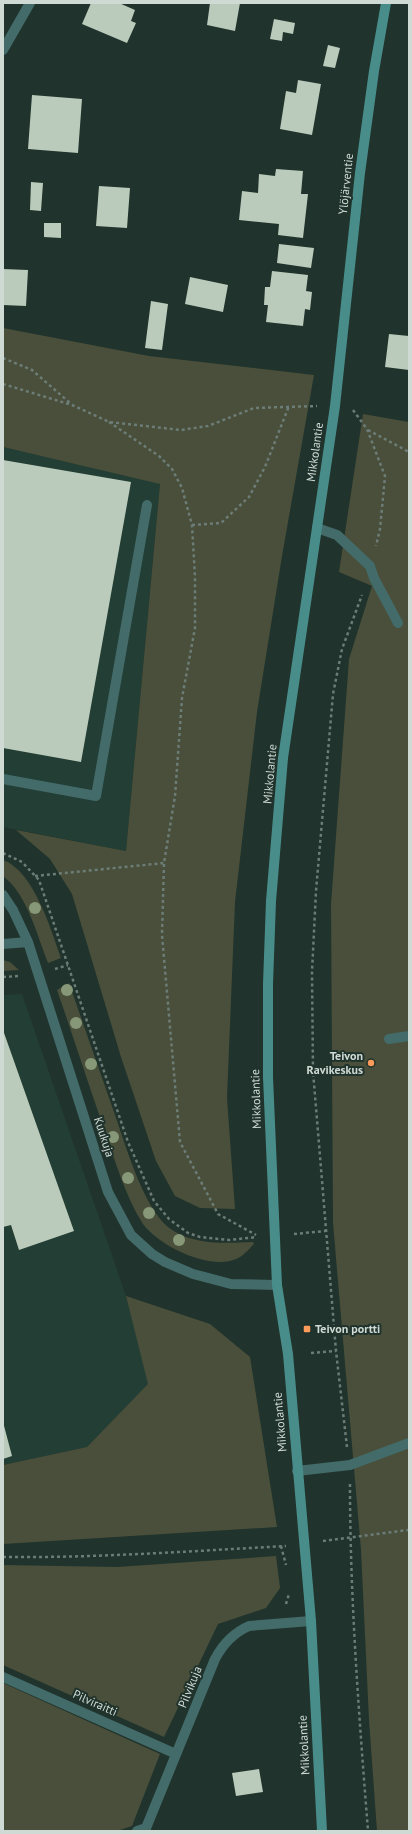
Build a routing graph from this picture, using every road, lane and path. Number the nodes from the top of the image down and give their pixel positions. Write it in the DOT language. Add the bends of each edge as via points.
graph roads {
  1 [pos="30,3"];
  2 [pos="386,3"];
  3 [pos="3,50"];
  4 [pos="3,358"];
  5 [pos="340,368"];
  6 [pos="3,384"];
  7 [pos="72,405"];
  8 [pos="289,406"];
  9 [pos="335,406"];
  10 [pos="353,410"];
  11 [pos="109,422"];
  12 [pos="367,429"];
  13 [pos="409,452"];
  14 [pos="147,505"];
  15 [pos="192,525"];
  16 [pos="317,528"];
  17 [pos="370,566"];
  18 [pos="398,623"];
  19 [pos="3,779"];
  20 [pos="3,853"];
  21 [pos="164,863"];
  22 [pos="35,876"];
  23 [pos="3,895"];
  24 [pos="28,942"];
  25 [pos="3,944"];
  26 [pos="409,1036"];
  27 [pos="389,1039"];
  28 [pos="325,1231"];
  29 [pos="275,1236"];
  30 [pos="277,1285"];
  31 [pos="336,1351"];
  32 [pos="312,1353"];
  33 [pos="409,1443"];
  34 [pos="350,1465"];
  35 [pos="297,1471"];
  36 [pos="408,1530"];
  37 [pos="350,1538"];
  38 [pos="303,1543"];
  39 [pos="281,1546"];
  40 [pos="3,1557"];
  41 [pos="287,1572"];
  42 [pos="290,1588"];
  43 [pos="311,1621"];
  44 [pos="281,1623"];
  45 [pos="3,1677"];
  46 [pos="176,1754"];
  47 [pos="142,1829"];
  48 [pos="322,1831"];
  49 [pos="368,1831"];
  1 -- 3 [label="street"];
  2 -- 5 [label="main road, Ylöjärventie" via="360,173"];
  4 -- 7 [label="path" via="32,370"];
  5 -- 9 [label="main road, Mikkolantie"];
  6 -- 7 [label="path"];
  7 -- 11 [label="path"];
  8 -- 9 [label="path"];
  8 -- 11 [label="path" via="254,408 208,426 181,430"];
  8 -- 15 [label="path" via="265,467 249,497 221,523"];
  9 -- 16 [label="main road, Mikkolantie"];
  10 -- 12 [label="path"];
  11 -- 15 [label="path" via="160,456 172,469 182,488"];
  12 -- 13 [label="path"];
  12 -- 17 [label="path" via="385,476 380,529"];
  14 -- 19 [label="street" via="96,796"];
  15 -- 21 [label="path" via="195,628 182,698 175,796"];
  16 -- 17 [label="street" via="337,535"];
  16 -- 29 [label="main road, Mikkolantie" via="283,758 271,901 268,1077"];
  17 -- 18 [label="street"];
  17 -- 28 [label="path" via="342,649 332,694 316,891 312,972 313,1071"];
  20 -- 22 [label="path" via="22,862"];
  21 -- 22 [label="path"];
  21 -- 22 [label="path" via="162,935 180,1142 218,1214 259,1237 229,1240 200,1237 179,1227 154,1202 128,1142 39,880"];
  23 -- 24 [label="street, Kuukuja"];
  24 -- 25 [label="street"];
  24 -- 30 [label="street, Kuukuja" via="108,1192 131,1235 164,1262 193,1274 231,1284"];
  26 -- 27 [label="street"];
  28 -- 29 [label="path"];
  28 -- 31 [label="path"];
  29 -- 30 [label="main road, Mikkolantie"];
  30 -- 35 [label="main road, Mikkolantie" via="288,1354"];
  31 -- 32 [label="path"];
  31 -- 34 [label="path"];
  33 -- 34 [label="street"];
  34 -- 35 [label="street"];
  34 -- 37 [label="path"];
  35 -- 38 [label="main road, Mikkolantie"];
  36 -- 37 [label="path"];
  37 -- 38 [label="path"];
  37 -- 49 [label="path" via="354,1645"];
  38 -- 39 [label="path"];
  38 -- 43 [label="main road, Mikkolantie"];
  39 -- 40 [label="path" via="146,1555"];
  39 -- 41 [label="path"];
  42 -- 44 [label="path"];
  43 -- 44 [label="street, Pilvikuja"];
  43 -- 48 [label="main road, Mikkolantie"];
  44 -- 46 [label="street, Pilvikuja" via="249,1626 226,1641 215,1659"];
  45 -- 46 [label="street, Pilviraitti"];
  46 -- 47 [label="street, Pilvikuja"];
}
